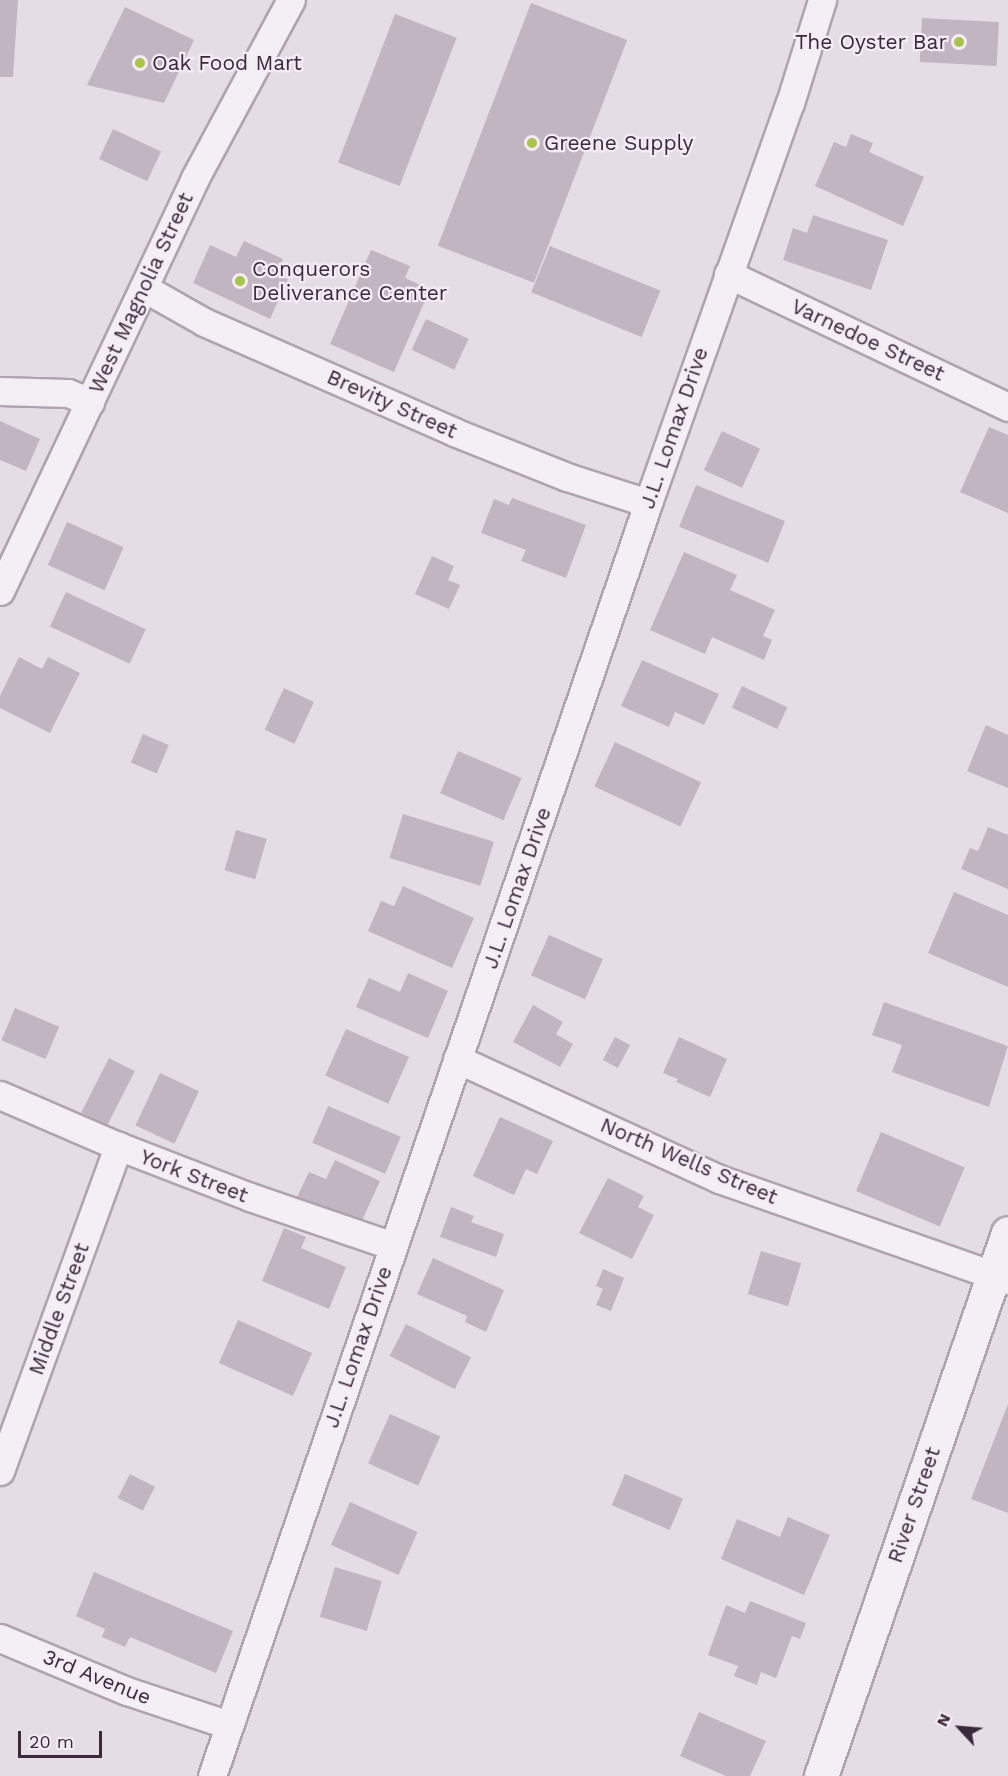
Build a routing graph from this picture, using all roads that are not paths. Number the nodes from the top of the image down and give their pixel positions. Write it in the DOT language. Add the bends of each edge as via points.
graph roads {
  1 [pos="291,0"];
  2 [pos="822,0"];
  3 [pos="728,274"];
  4 [pos="144,288"];
  5 [pos="0,391"];
  6 [pos="90,402"];
  7 [pos="1008,407"];
  8 [pos="648,503"];
  9 [pos="0,591"];
  10 [pos="457,1059"];
  11 [pos="0,1095"];
  12 [pos="118,1146"];
  13 [pos="1008,1233"];
  14 [pos="393,1246"];
  15 [pos="1001,1278"];
  16 [pos="0,1471"];
  17 [pos="0,1638"];
  18 [pos="229,1725"];
  19 [pos="212,1776"];
  20 [pos="821,1776"];
  1 -- 4 [label="street, West Magnolia Street" via="195,178"];
  2 -- 3 [label="street, J.L. Lomax Drive" via="790,103"];
  3 -- 7 [label="street, Varnedoe Street"];
  3 -- 8 [label="street, J.L. Lomax Drive"];
  4 -- 6 [label="street, West Magnolia Street"];
  4 -- 8 [label="street, Brevity Street" via="204,322 454,432 567,477"];
  5 -- 6 [label="street" via="68,393"];
  6 -- 9 [label="street, West Magnolia Street"];
  8 -- 10 [label="street, J.L. Lomax Drive"];
  10 -- 14 [label="street, J.L. Lomax Drive"];
  10 -- 15 [label="street, North Wells Street" via="718,1179"];
  11 -- 12 [label="street, York Street"];
  12 -- 14 [label="street, York Street"];
  12 -- 16 [label="street, Middle Street"];
  13 -- 15 [label="street, River Street"];
  14 -- 18 [label="street, J.L. Lomax Drive"];
  15 -- 20 [label="street, River Street"];
  17 -- 18 [label="street, 3rd Avenue" via="127,1691"];
  18 -- 19 [label="street, J.L. Lomax Drive"];
}
